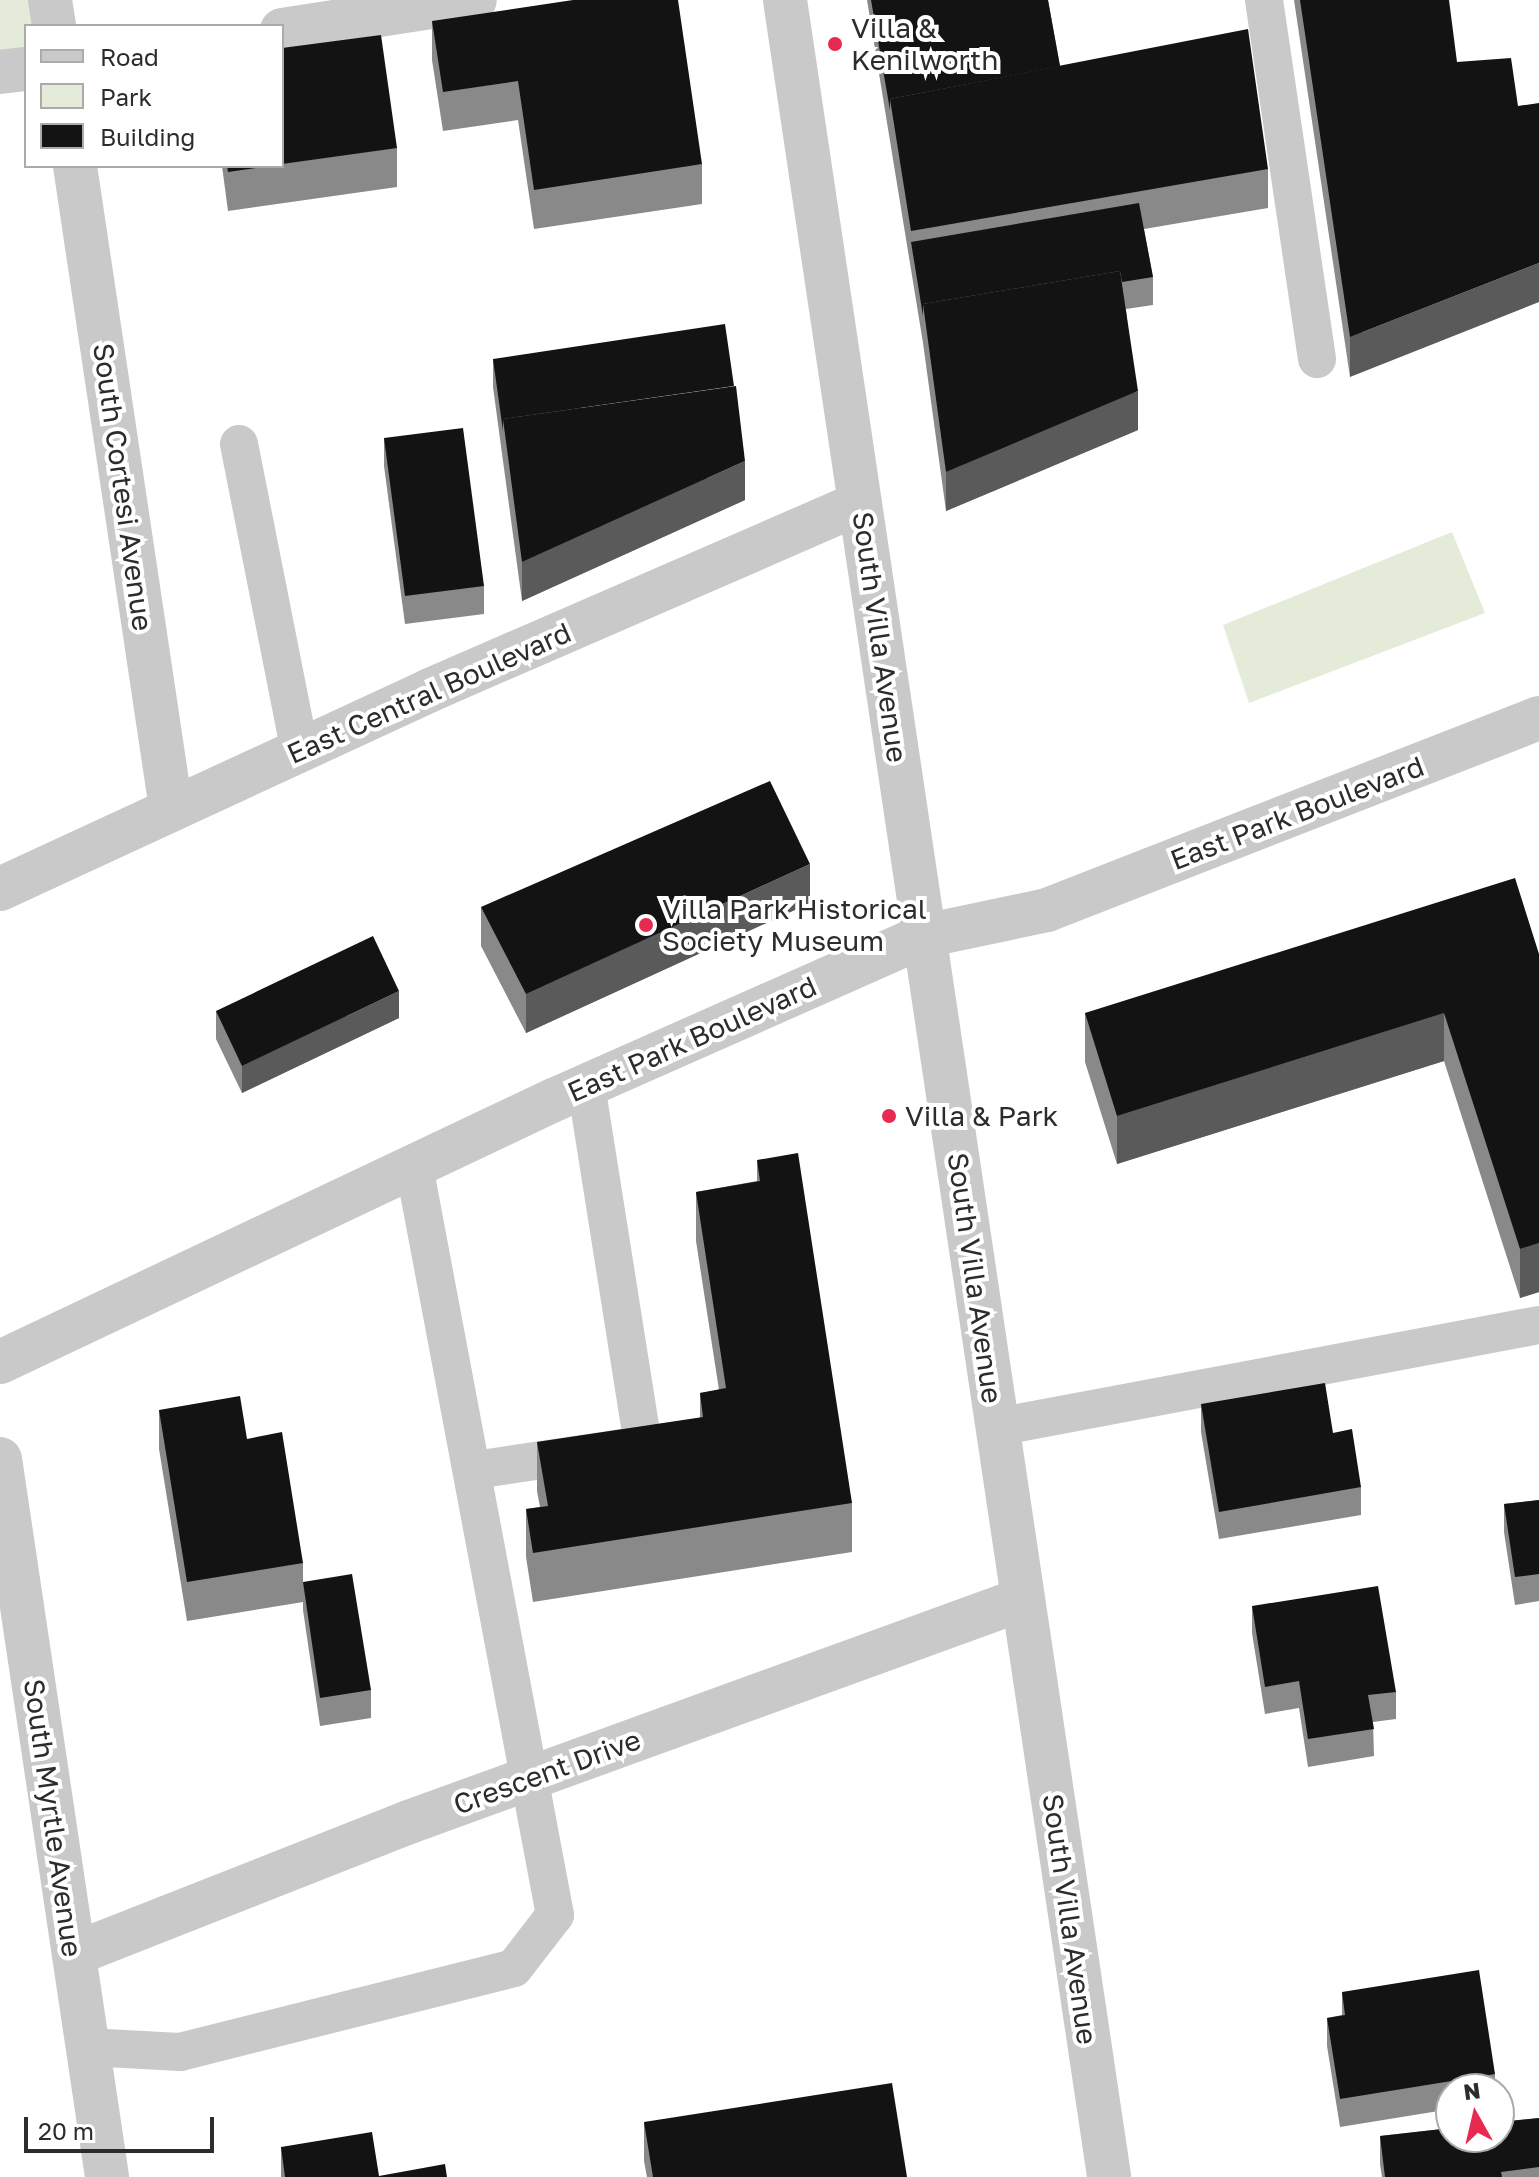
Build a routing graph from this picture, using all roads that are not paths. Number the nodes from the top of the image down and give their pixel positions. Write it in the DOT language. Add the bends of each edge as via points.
graph roads {
  1 [pos="50,0"];
  2 [pos="475,0"];
  3 [pos="785,0"];
  4 [pos="1264,0"];
  5 [pos="54,24"];
  6 [pos="284,30"];
  7 [pos="24,69"];
  8 [pos="0,72"];
  9 [pos="75,168"];
  10 [pos="1317,359"];
  11 [pos="239,444"];
  12 [pos="860,503"];
  13 [pos="1539,718"];
  14 [pos="300,751"];
  15 [pos="171,808"];
  16 [pos="0,889"];
  17 [pos="924,936"];
  18 [pos="586,1086"];
  19 [pos="414,1166"];
  20 [pos="1539,1325"];
  21 [pos="0,1362"];
  22 [pos="997,1427"];
  23 [pos="0,1459"];
  24 [pos="475,1470"];
  25 [pos="1023,1599"];
  26 [pos="528,1779"];
  27 [pos="74,1954"];
  28 [pos="87,2047"];
  29 [pos="107,2177"];
  30 [pos="1109,2177"];
  1 -- 5 [label="street"];
  2 -- 6 [label="street"];
  3 -- 12 [label="street, South Villa Avenue"];
  4 -- 10 [label="lane"];
  7 -- 8 [label="street"];
  9 -- 15 [label="street, South Cortesi Avenue"];
  11 -- 14 [label="lane"];
  12 -- 14 [label="street, East Central Boulevard"];
  12 -- 17 [label="street, South Villa Avenue"];
  13 -- 17 [label="street, East Park Boulevard" via="1047,910"];
  14 -- 15 [label="street, East Central Boulevard"];
  15 -- 16 [label="street, East Central Boulevard"];
  17 -- 18 [label="street, East Park Boulevard"];
  17 -- 22 [label="street, South Villa Avenue"];
  18 -- 19 [label="street, East Park Boulevard"];
  18 -- 24 [label="lane" via="643,1445"];
  19 -- 21 [label="street, East Park Boulevard"];
  19 -- 24 [label="lane"];
  20 -- 22 [label="lane"];
  22 -- 25 [label="street, South Villa Avenue"];
  23 -- 27 [label="street, South Myrtle Avenue"];
  24 -- 26 [label="lane"];
  25 -- 26 [label="street, Crescent Drive"];
  25 -- 30 [label="street, South Villa Avenue"];
  26 -- 27 [label="street, Crescent Drive"];
  26 -- 28 [label="lane" via="555,1915 514,1968 180,2052"];
  27 -- 28 [label="street, South Myrtle Avenue"];
  28 -- 29 [label="street, South Myrtle Avenue"];
}
